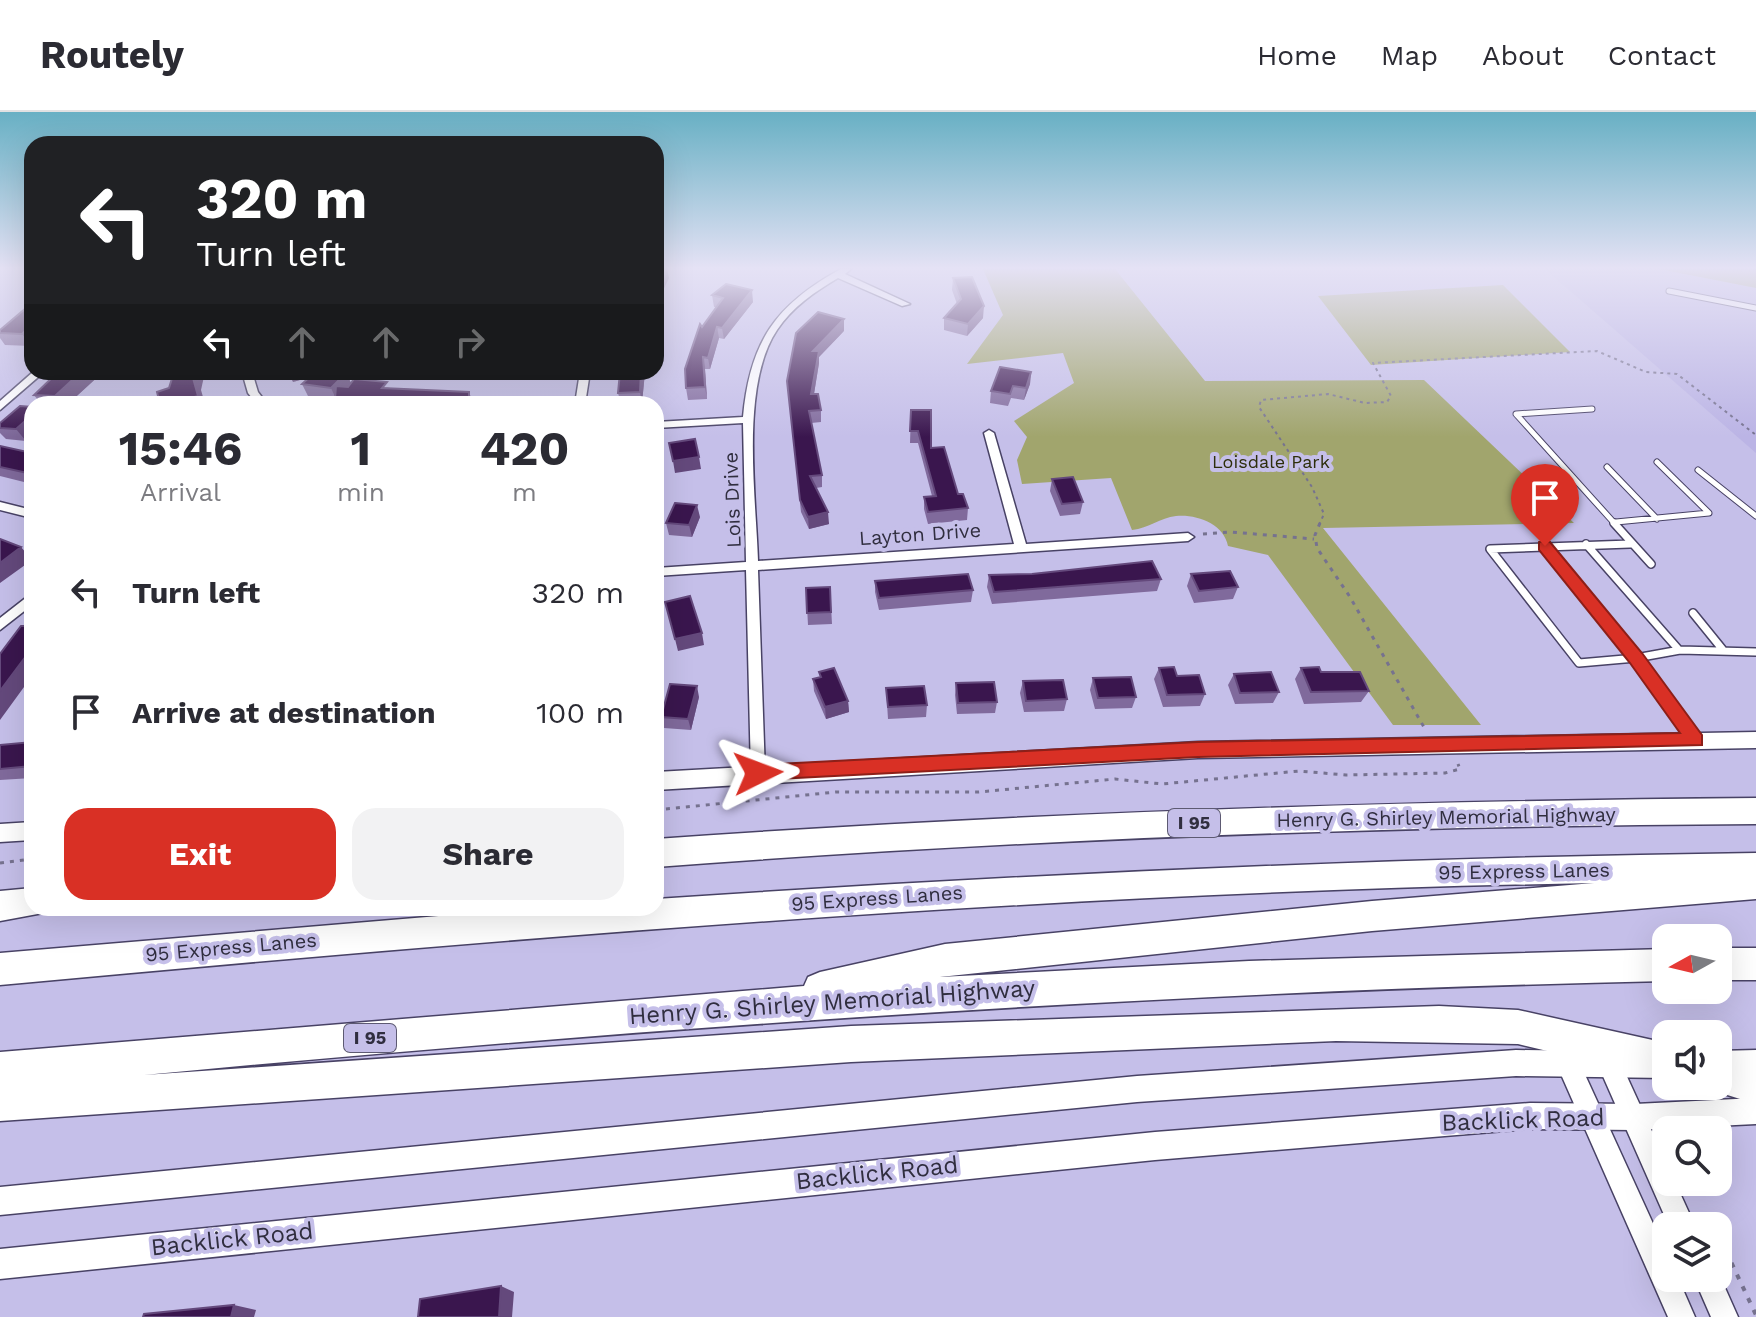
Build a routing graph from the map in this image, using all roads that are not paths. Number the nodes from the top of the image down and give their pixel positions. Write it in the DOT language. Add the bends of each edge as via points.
graph roads {
  1 [pos="776,325"];
  2 [pos="30,380"];
  3 [pos="0,407"];
  4 [pos="1592,409"];
  5 [pos="748,420"];
  6 [pos="664,425"];
  7 [pos="989,433"];
  8 [pos="1657,462"];
  9 [pos="1607,467"];
  10 [pos="1698,470"];
  11 [pos="0,506"];
  12 [pos="24,512"];
  13 [pos="1756,516"];
  14 [pos="1657,519"];
  15 [pos="1616,522"];
  16 [pos="1188,537"];
  17 [pos="1586,544"];
  18 [pos="1630,544"];
  19 [pos="1545,546"];
  20 [pos="1021,547"];
  21 [pos="1651,564"];
  22 [pos="752,566"];
  23 [pos="664,572"];
  24 [pos="24,605"];
  25 [pos="1693,613"];
  26 [pos="0,625"];
  27 [pos="1679,650"];
  28 [pos="1723,650"];
  29 [pos="1756,652"];
  30 [pos="1636,658"];
  31 [pos="1695,740"];
  32 [pos="1756,740"];
  33 [pos="758,773"];
  34 [pos="664,780"];
  35 [pos="1756,811"];
  36 [pos="24,832"];
  37 [pos="0,833"];
  38 [pos="664,853"];
  39 [pos="1756,867"];
  40 [pos="1756,885"];
  41 [pos="24,904"];
  42 [pos="0,906"];
  43 [pos="664,912"];
  44 [pos="607,916"];
  45 [pos="1732,964"];
  46 [pos="1756,964"];
  47 [pos="1652,965"];
  48 [pos="0,969"];
  49 [pos="741,1007"];
  50 [pos="1652,1060"];
  51 [pos="1568,1063"];
  52 [pos="1756,1063"];
  53 [pos="1652,1064"];
  54 [pos="1732,1064"];
  55 [pos="1610,1065"];
  56 [pos="0,1070"];
  57 [pos="1732,1079"];
  58 [pos="1756,1086"];
  59 [pos="0,1103"];
  60 [pos="1756,1111"];
  61 [pos="1592,1117"];
  62 [pos="1635,1117"];
  63 [pos="0,1201"];
  64 [pos="1676,1212"];
  65 [pos="0,1264"];
  66 [pos="1713,1292"];
  67 [pos="1682,1317"];
  68 [pos="1725,1317"];
  1 -- 5 [label="street, Lois Drive" via="751,377"];
  2 -- 3 [label="street"];
  4 -- 15 [label="lane" via="1516,414"];
  5 -- 6 [label="street"];
  5 -- 22 [label="street, Lois Drive"];
  7 -- 20 [label="street"];
  8 -- 14 [label="lane" via="1709,513"];
  9 -- 14 [label="lane"];
  10 -- 13 [label="lane"];
  11 -- 12 [label="street"];
  14 -- 15 [label="lane"];
  15 -- 18 [label="lane"];
  16 -- 20 [label="street, Layton Drive"];
  17 -- 18 [label="lane"];
  17 -- 19 [label="lane"];
  17 -- 27 [label="lane"];
  18 -- 21 [label="lane"];
  19 -- 30 [label="lane"];
  19 -- 30 [label="lane" via="1490,549 1579,663"];
  20 -- 22 [label="street, Layton Drive"];
  22 -- 23 [label="street, Layton Drive"];
  22 -- 33 [label="street, Lois Drive"];
  24 -- 26 [label="street"];
  25 -- 28 [label="lane"];
  27 -- 28 [label="lane"];
  27 -- 30 [label="lane"];
  28 -- 29 [label="lane"];
  30 -- 31 [label="lane"];
  31 -- 32 [label="main road"];
  31 -- 33 [label="main road" via="1182,750"];
  33 -- 34 [label="main road"];
  35 -- 38 [label="highway, Henry G. Shirley Memorial Highway / I 95" via="1428,815 1101,827"];
  36 -- 37 [label="main road"];
  39 -- 43 [label="highway, 95 Express Lanes" via="967,891"];
  40 -- 49 [label="highway" via="1372,916 945,960"];
  41 -- 42 [label="highway"];
  44 -- 48 [label="highway, 95 Express Lanes"];
  45 -- 46 [label="highway"];
  47 -- 49 [label="highway, Henry G. Shirley Memorial Highway / I 95" via="1192,980"];
  49 -- 56 [label="highway, Henry G. Shirley Memorial Highway / I 95"];
  50 -- 59 [label="highway" via="1518,1027 1351,1024 867,1044"];
  51 -- 55 [label="main road"];
  51 -- 61 [label="street"];
  51 -- 63 [label="main road" via="1137,1089"];
  52 -- 54 [label="main road"];
  53 -- 55 [label="main road"];
  55 -- 62 [label="street"];
  57 -- 58 [label="highway"];
  60 -- 62 [label="main road, Backlick Road"];
  61 -- 62 [label="main road, Backlick Road"];
  61 -- 65 [label="main road, Backlick Road" via="1530,1116 1140,1147"];
  61 -- 67 [label="street"];
  62 -- 64 [label="street"];
  66 -- 68 [label="street"];
}
